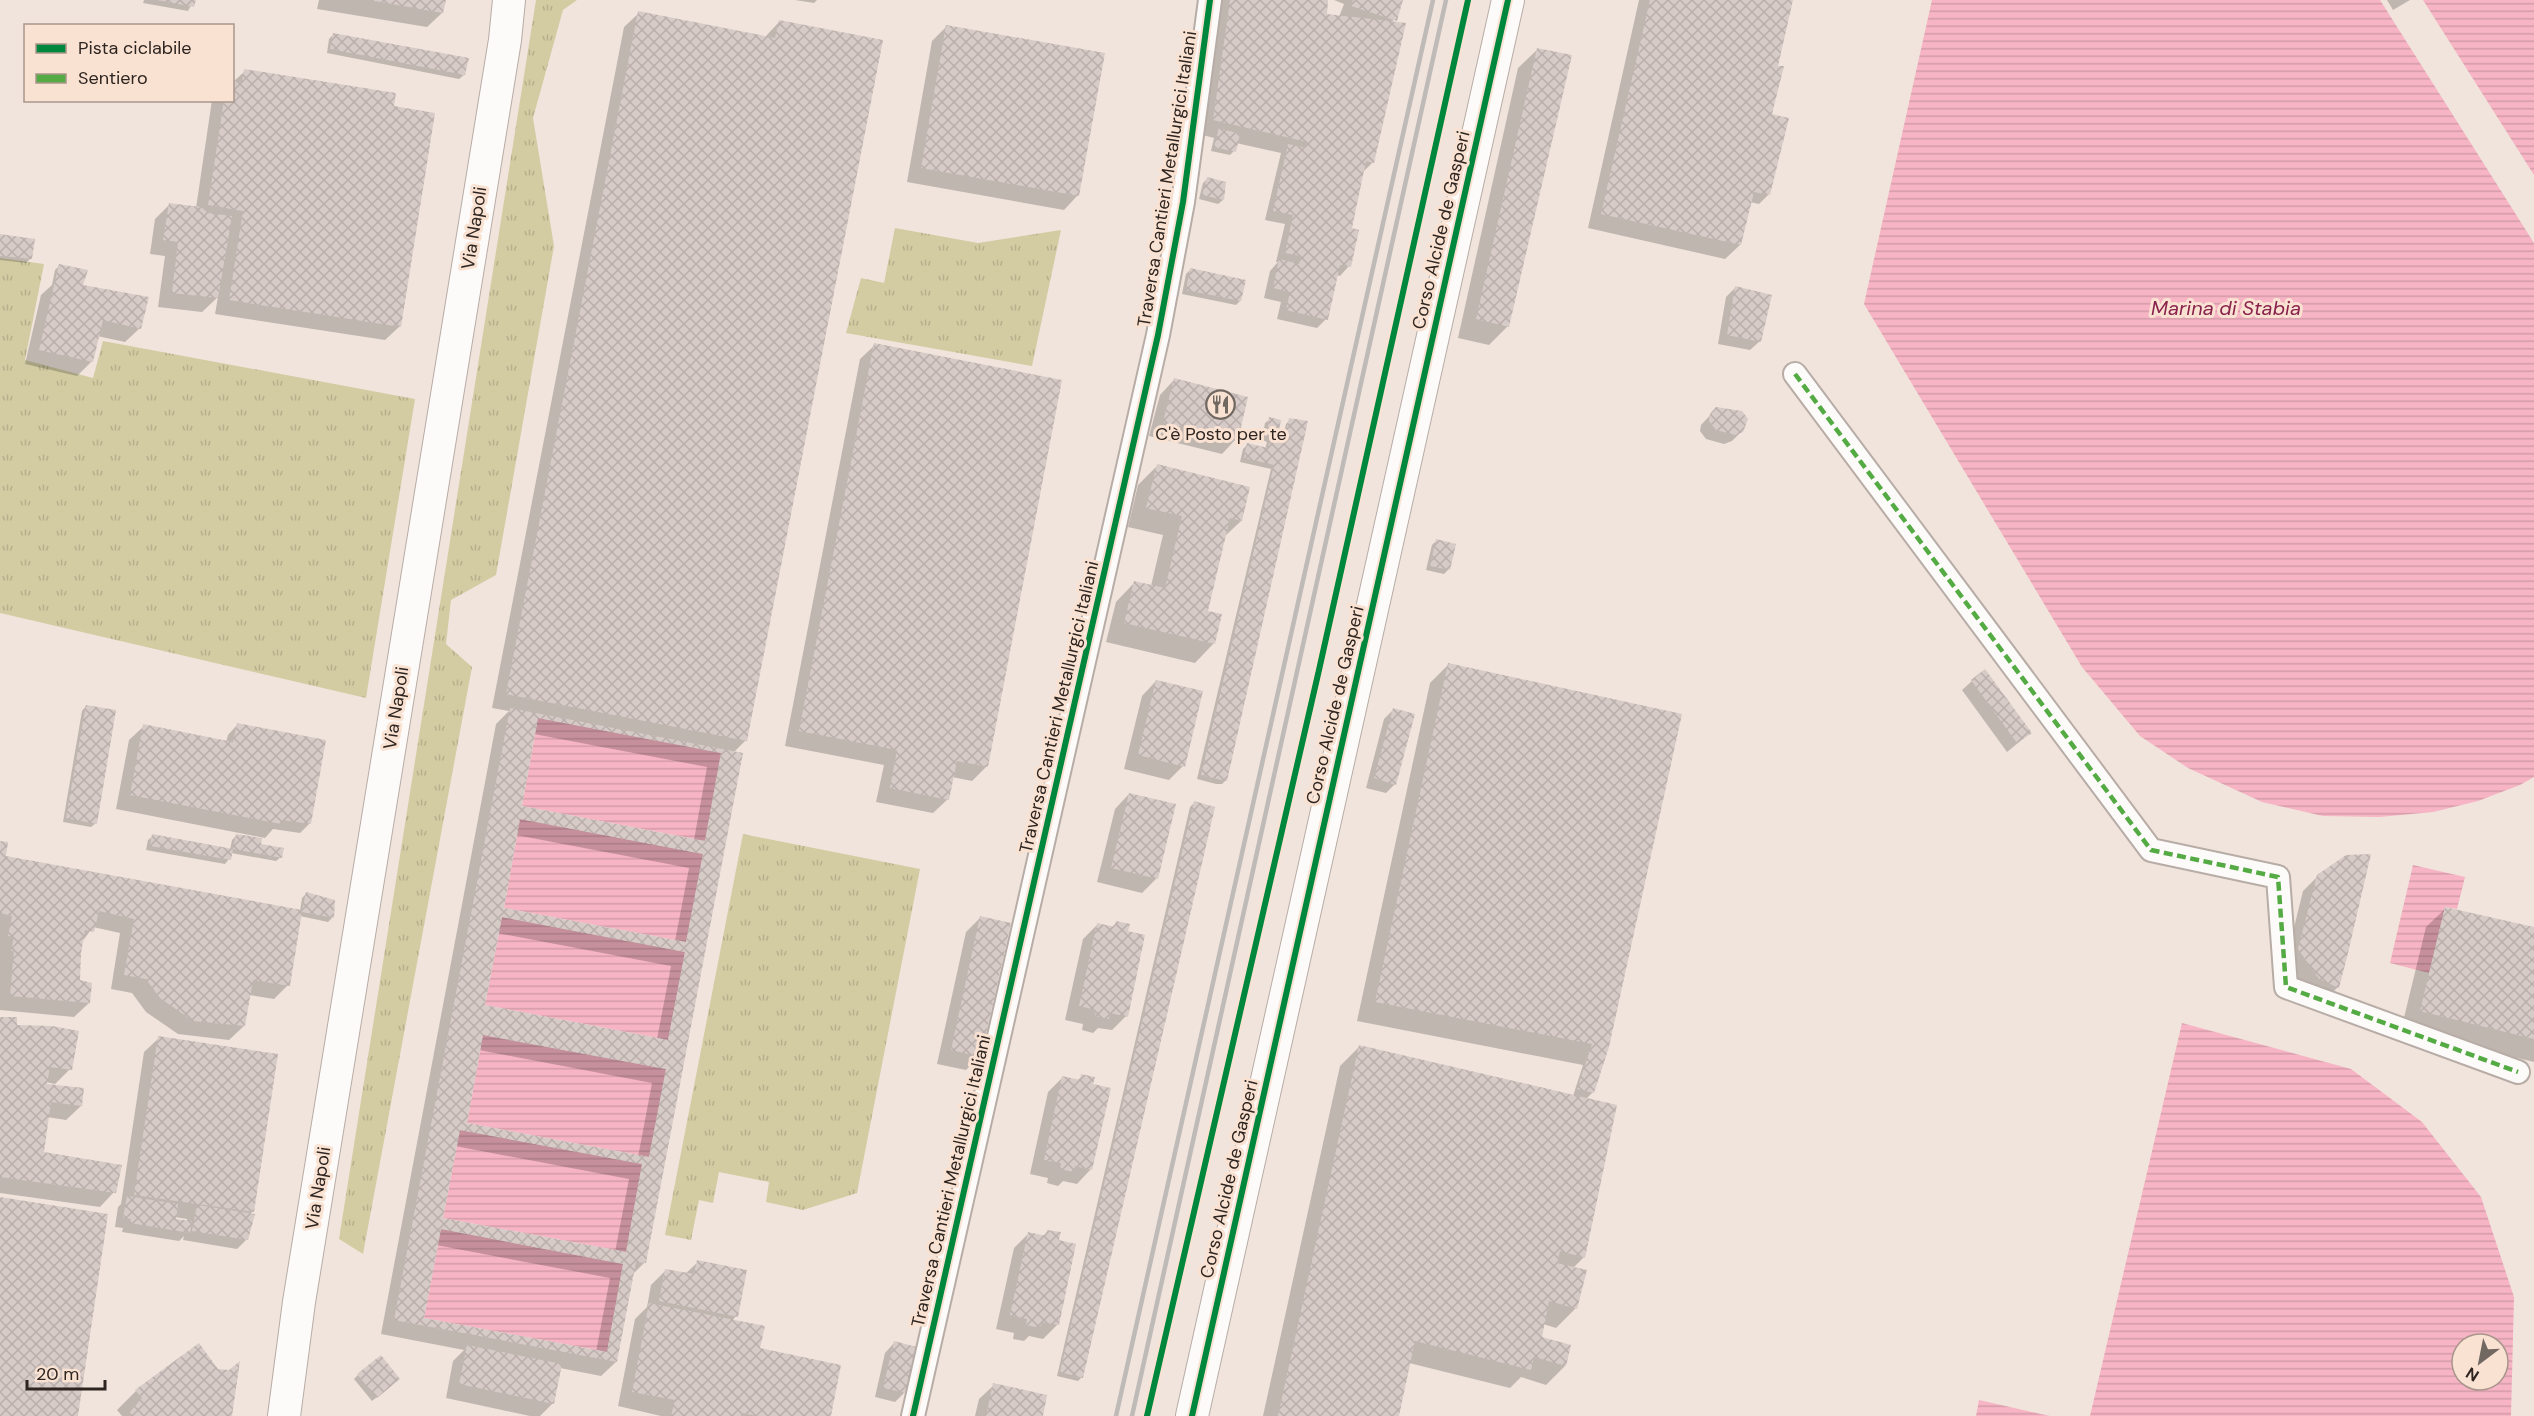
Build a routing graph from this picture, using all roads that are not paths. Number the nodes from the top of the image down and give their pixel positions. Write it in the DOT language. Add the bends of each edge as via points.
graph roads {
  1 [pos="509,0"];
  2 [pos="1210,0"];
  3 [pos="1508,0"];
  4 [pos="1795,374"];
  5 [pos="2518,1072"];
  6 [pos="284,1416"];
  7 [pos="913,1416"];
  8 [pos="1192,1416"];
  1 -- 6 [label="street, Via Napoli" via="299,1302"];
  2 -- 7 [label="street, Traversa Cantieri Metallurgici Italiani" via="1183,202 1158,335"];
  3 -- 8 [label="street, Corso Alcide de Gasperi"];
  4 -- 5 [label="street" via="2151,850 2278,877 2286,987"];
}
